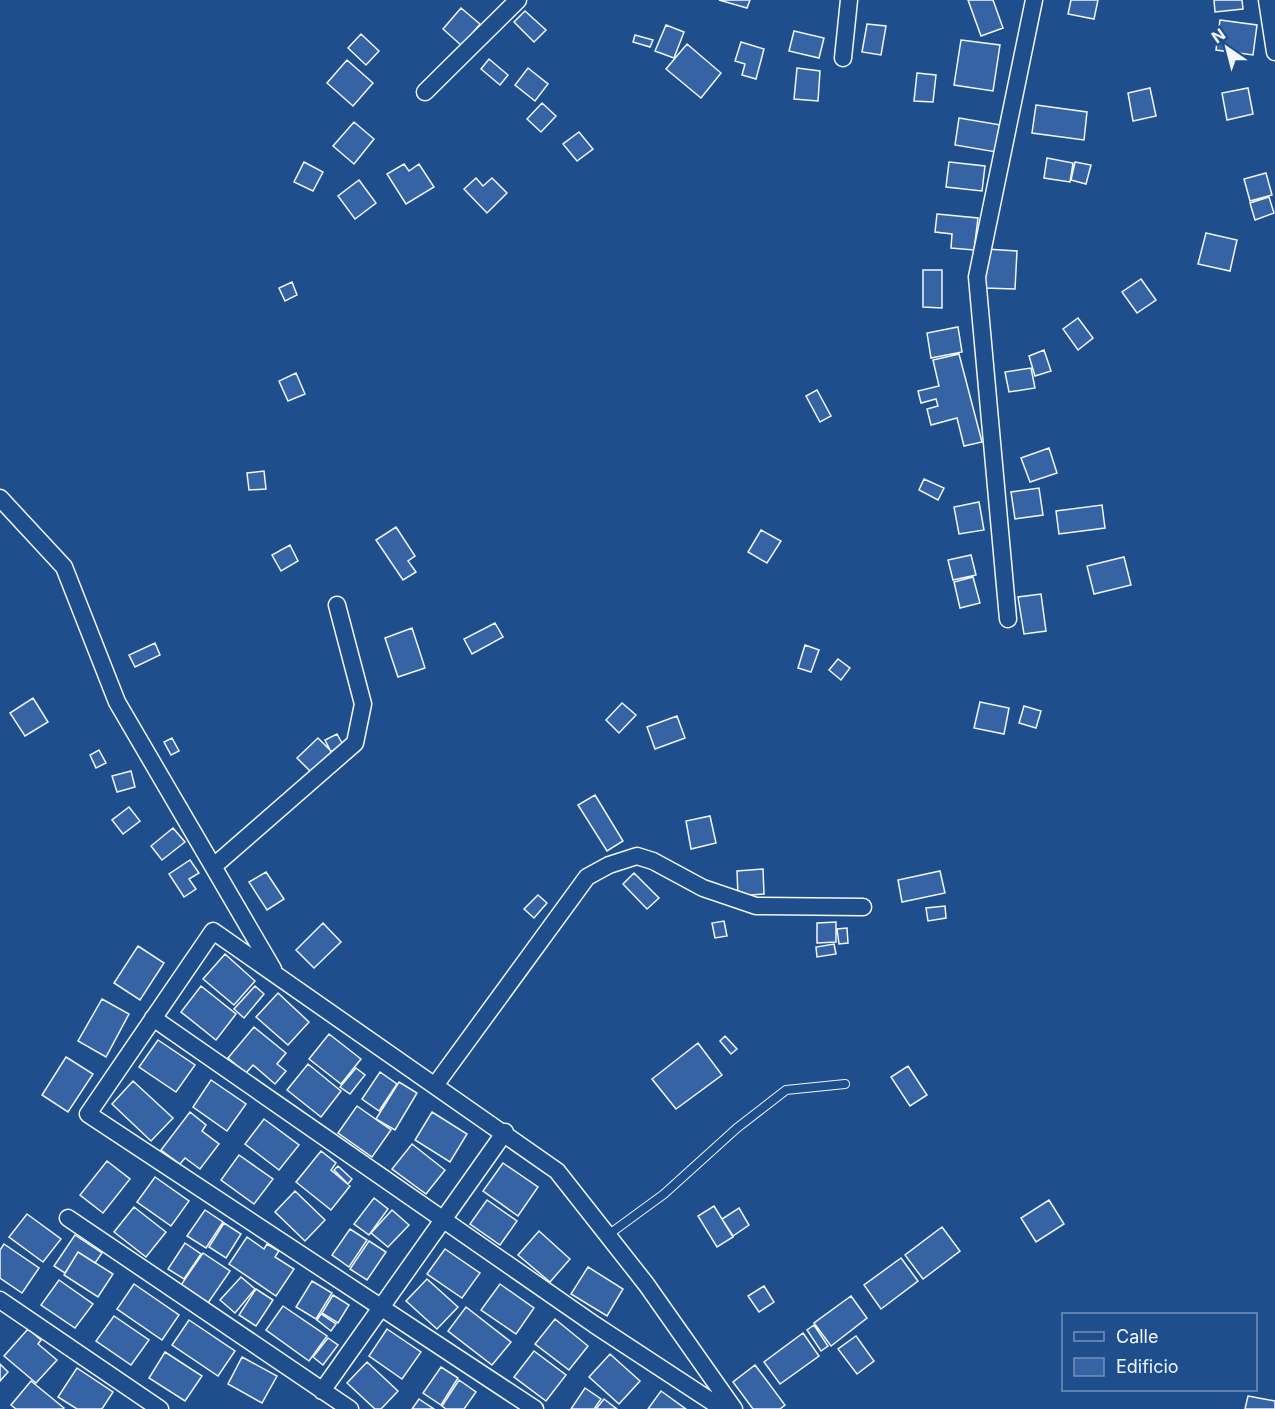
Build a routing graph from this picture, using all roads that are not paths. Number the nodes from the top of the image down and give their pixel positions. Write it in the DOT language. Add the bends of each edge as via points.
graph roads {
  1 [pos="518,0"];
  2 [pos="849,0"];
  3 [pos="1034,0"];
  4 [pos="1267,0"];
  5 [pos="1275,52"];
  6 [pos="843,58"];
  7 [pos="425,92"];
  8 [pos="0,498"];
  9 [pos="337,605"];
  10 [pos="1008,620"];
  11 [pos="214,866"];
  12 [pos="863,908"];
  13 [pos="275,972"];
  14 [pos="153,1018"];
  15 [pos="436,1084"];
  16 [pos="845,1084"];
  17 [pos="505,1132"];
  18 [pos="68,1218"];
  19 [pos="444,1218"];
  20 [pos="608,1235"];
  21 [pos="0,1300"];
  22 [pos="380,1306"];
  23 [pos="322,1391"];
  24 [pos="160,1409"];
  25 [pos="350,1409"];
  26 [pos="535,1409"];
  27 [pos="723,1409"];
  28 [pos="734,1409"];
  1 -- 7 [label="street"];
  2 -- 6 [label="street"];
  3 -- 10 [label="street" via="977,277"];
  4 -- 5 [label="street"];
  8 -- 11 [label="street" via="64,567 117,702"];
  9 -- 11 [label="street" via="363,704 355,743"];
  11 -- 13 [label="street"];
  12 -- 15 [label="street" via="756,906 703,888 638,856 609,865 586,877"];
  13 -- 14 [label="street" via="213,931"];
  13 -- 15 [label="street"];
  14 -- 19 [label="street"];
  14 -- 22 [label="street" via="88,1114"];
  15 -- 17 [label="street"];
  16 -- 20 [label="lane" via="786,1090 664,1194"];
  17 -- 19 [label="street"];
  17 -- 20 [label="street" via="557,1171"];
  18 -- 23 [label="street"];
  19 -- 22 [label="street"];
  19 -- 27 [label="street"];
  20 -- 28 [label="street"];
  21 -- 24 [label="street"];
  22 -- 23 [label="street"];
  22 -- 26 [label="street"];
  23 -- 25 [label="street"];
}
